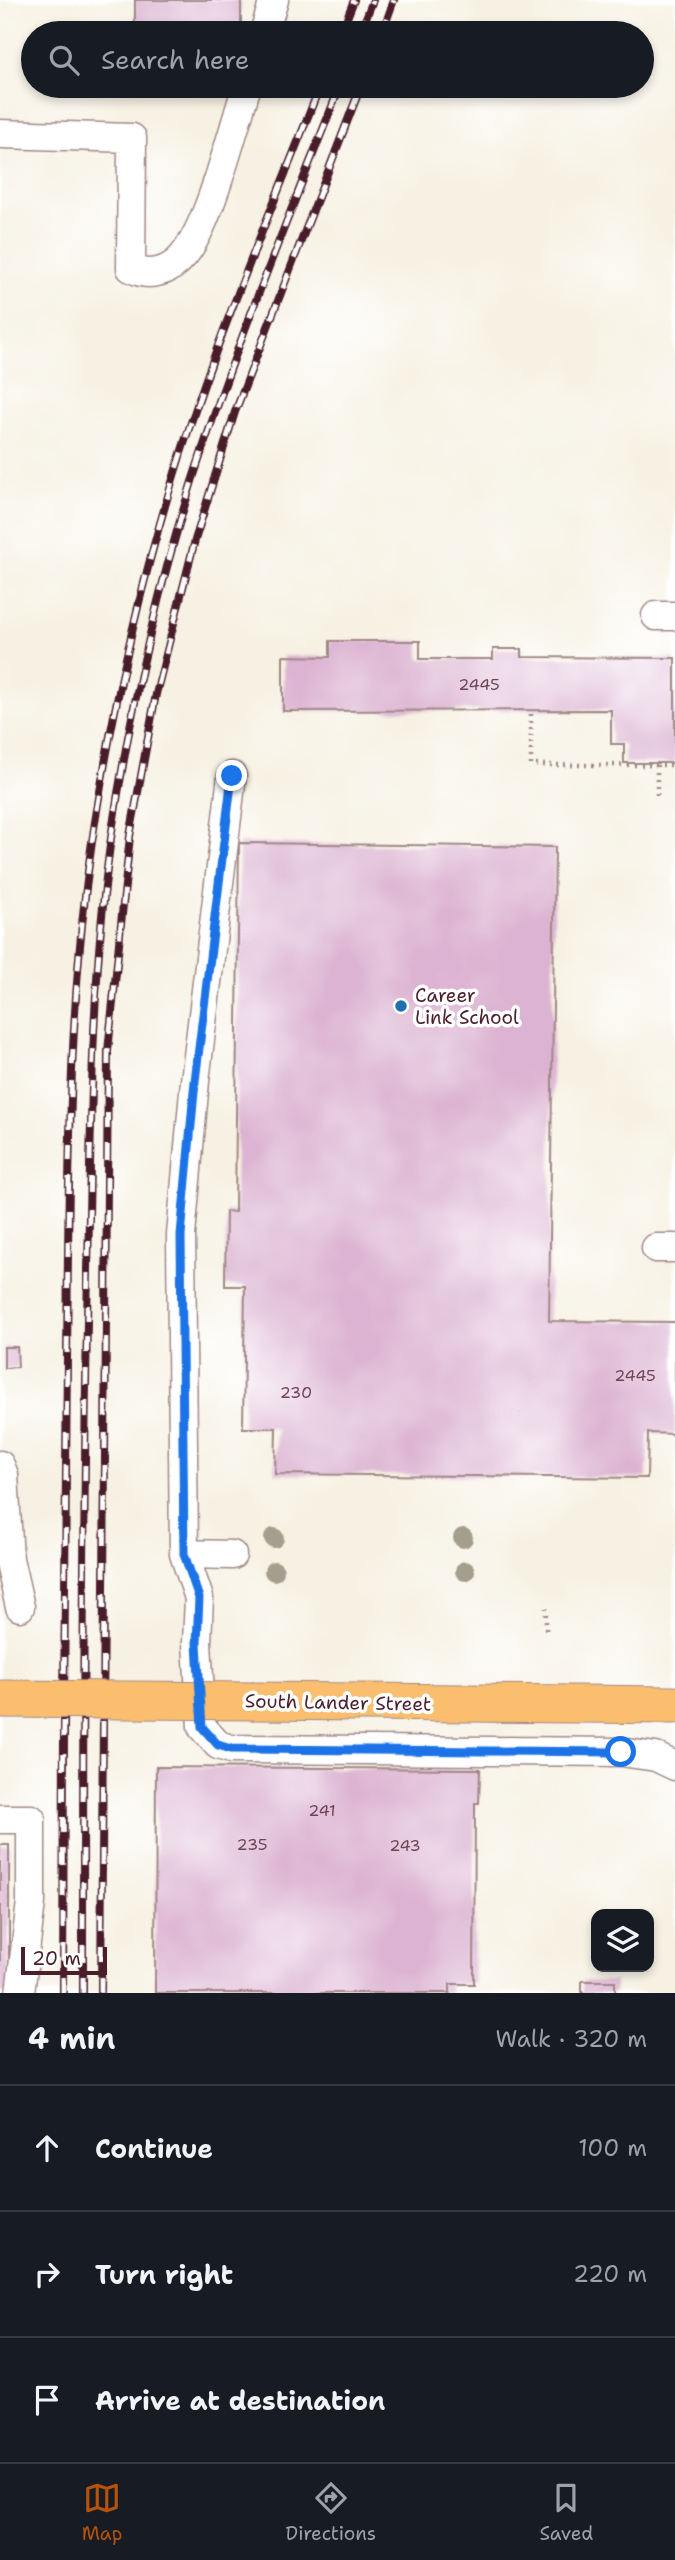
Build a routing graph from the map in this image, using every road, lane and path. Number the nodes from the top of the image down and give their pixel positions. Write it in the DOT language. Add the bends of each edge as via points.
graph roads {
  1 [pos="274,0"];
  2 [pos="268,21"];
  3 [pos="243,98"];
  4 [pos="0,134"];
  5 [pos="531,714"];
  6 [pos="657,765"];
  7 [pos="675,765"];
  8 [pos="232,776"];
  9 [pos="657,795"];
  10 [pos="0,1465"];
  11 [pos="184,1554"];
  12 [pos="232,1555"];
  13 [pos="20,1607"];
  14 [pos="546,1608"];
  15 [pos="546,1630"];
  16 [pos="3,1703"];
  17 [pos="675,1705"];
  18 [pos="675,1766"];
  19 [pos="0,1819"];
  20 [pos="20,1993"];
  1 -- 2 [label="lane"];
  3 -- 4 [label="lane" via="200,228 182,258 154,274 142,275 131,268 132,138"];
  5 -- 6 [label="path" via="531,765"];
  6 -- 7 [label="path"];
  6 -- 9 [label="path"];
  8 -- 11 [label="lane" via="181,1235"];
  10 -- 13 [label="lane" via="12,1582"];
  11 -- 12 [label="lane"];
  11 -- 18 [label="lane" via="199,1598 202,1727 218,1745 231,1749 621,1752 656,1757"];
  14 -- 15 [label="path"];
  16 -- 17 [label="main road, South Lander Street, bridge"];
  19 -- 20 [label="lane" via="31,1819 31,1902"];
}
